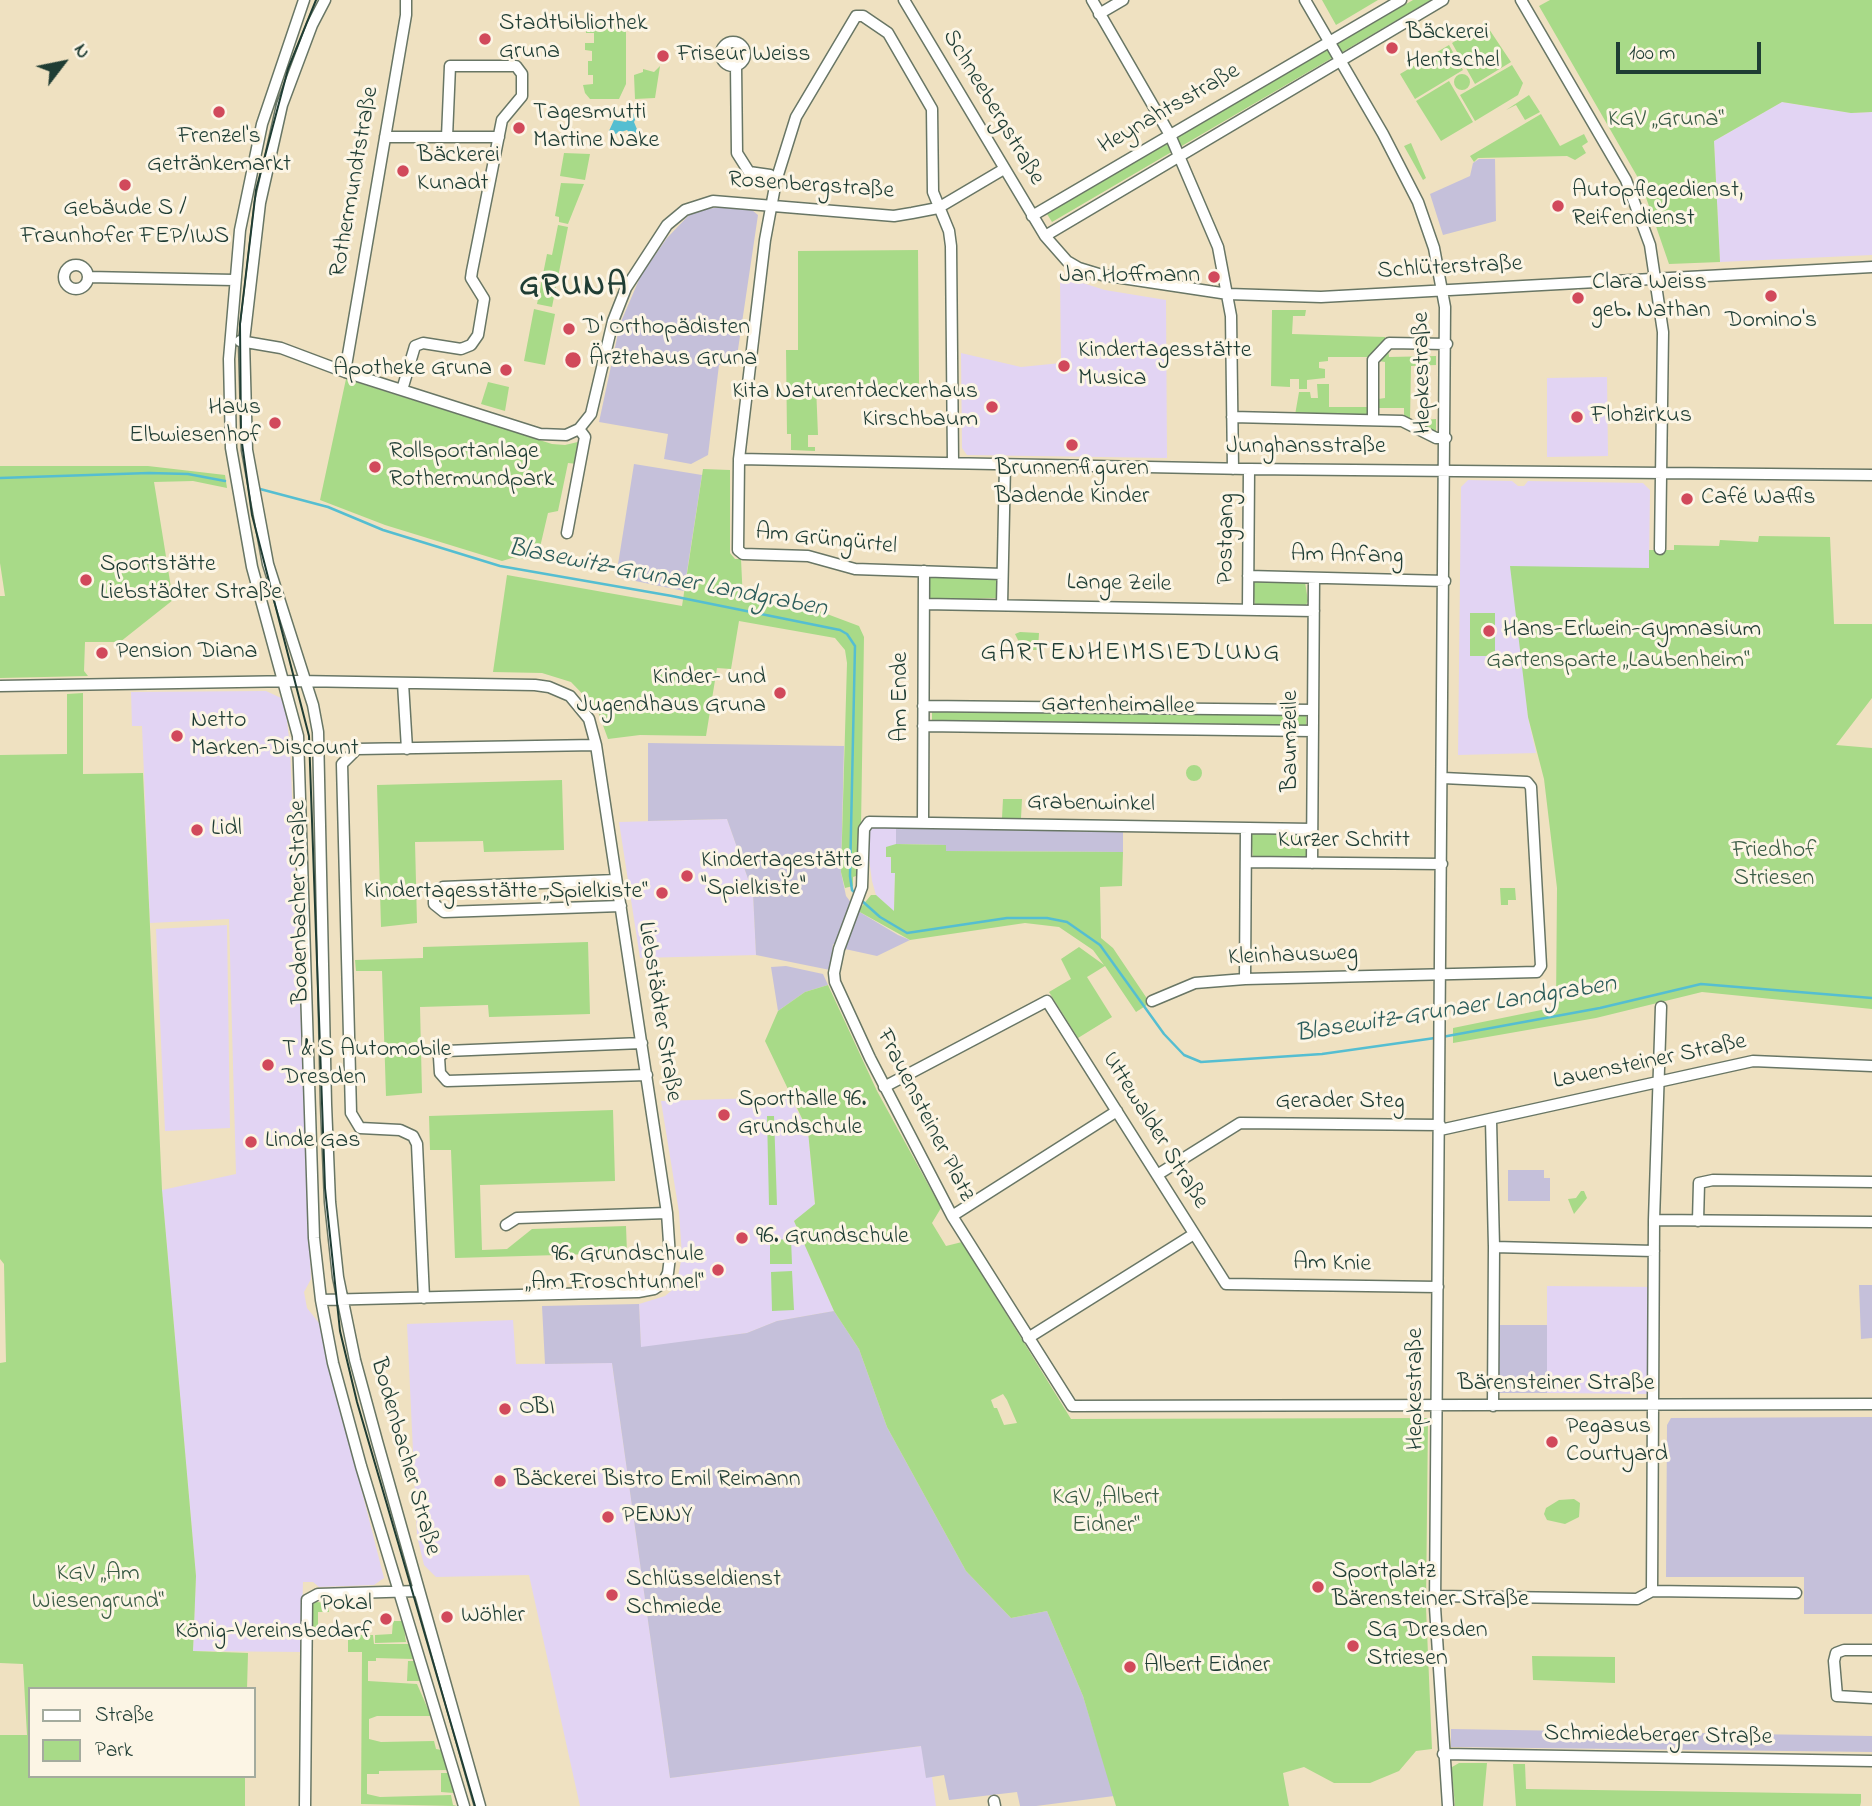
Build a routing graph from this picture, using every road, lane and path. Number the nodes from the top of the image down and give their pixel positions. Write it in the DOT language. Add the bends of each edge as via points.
graph roads {
  1 [pos="304,0"];
  2 [pos="325,0"];
  3 [pos="406,0"];
  4 [pos="904,0"];
  5 [pos="1091,0"];
  6 [pos="1123,0"];
  7 [pos="1306,0"];
  8 [pos="1401,0"];
  9 [pos="1443,0"];
  10 [pos="1521,0"];
  11 [pos="1099,14"];
  12 [pos="1330,41"];
  13 [pos="1340,60"];
  14 [pos="736,65"];
  15 [pos="1170,135"];
  16 [pos="385,136"];
  17 [pos="447,137"];
  18 [pos="499,137"];
  19 [pos="1179,154"];
  20 [pos="1004,169"];
  21 [pos="776,181"];
  22 [pos="771,205"];
  23 [pos="938,208"];
  24 [pos="1032,216"];
  25 [pos="1045,236"];
  26 [pos="1872,267"];
  27 [pos="88,277"];
  28 [pos="1657,279"];
  29 [pos="234,281"];
  30 [pos="1443,290"];
  31 [pos="1228,294"];
  32 [pos="230,340"];
  33 [pos="244,341"];
  34 [pos="1447,344"];
  35 [pos="345,372"];
  36 [pos="402,390"];
  37 [pos="1232,417"];
  38 [pos="1373,420"];
  39 [pos="579,429"];
  40 [pos="1446,438"];
  41 [pos="739,459"];
  42 [pos="953,463"];
  43 [pos="1005,464"];
  44 [pos="1233,469"];
  45 [pos="1249,469"];
  46 [pos="1446,470"];
  47 [pos="1662,472"];
  48 [pos="1872,475"];
  49 [pos="567,533"];
  50 [pos="1660,549"];
  51 [pos="924,571"];
  52 [pos="1002,574"];
  53 [pos="1248,576"];
  54 [pos="1314,578"];
  55 [pos="1445,581"];
  56 [pos="924,604"];
  57 [pos="1002,605"];
  58 [pos="1248,609"];
  59 [pos="1314,611"];
  60 [pos="285,681"];
  61 [pos="304,681"];
  62 [pos="403,683"];
  63 [pos="0,686"];
  64 [pos="923,706"];
  65 [pos="1313,710"];
  66 [pos="923,726"];
  67 [pos="1313,731"];
  68 [pos="596,745"];
  69 [pos="407,749"];
  70 [pos="1443,778"];
  71 [pos="869,822"];
  72 [pos="923,823"];
  73 [pos="1246,828"];
  74 [pos="1312,829"];
  75 [pos="1246,862"];
  76 [pos="1312,863"];
  77 [pos="1442,864"];
  78 [pos="616,880"];
  79 [pos="621,906"];
  80 [pos="1440,972"];
  81 [pos="1245,979"];
  82 [pos="1152,1002"];
  83 [pos="1661,1007"];
  84 [pos="642,1043"];
  85 [pos="1872,1066"];
  86 [pos="647,1075"];
  87 [pos="1658,1082"];
  88 [pos="884,1087"];
  89 [pos="1117,1111"];
  90 [pos="1491,1120"];
  91 [pos="1440,1127"];
  92 [pos="1157,1175"];
  93 [pos="1872,1182"];
  94 [pos="667,1213"];
  95 [pos="952,1216"];
  96 [pos="1654,1220"];
  97 [pos="1698,1221"];
  98 [pos="1872,1222"];
  99 [pos="506,1225"];
  100 [pos="1194,1234"];
  101 [pos="1494,1247"];
  102 [pos="1654,1251"];
  103 [pos="1226,1284"];
  104 [pos="1438,1287"];
  105 [pos="424,1298"];
  106 [pos="321,1300"];
  107 [pos="343,1301"];
  108 [pos="1028,1338"];
  109 [pos="1872,1404"];
  110 [pos="1655,1405"];
  111 [pos="1072,1406"];
  112 [pos="1438,1406"];
  113 [pos="1493,1406"];
  114 [pos="419,1591"];
  115 [pos="1652,1591"];
  116 [pos="398,1593"];
  117 [pos="1796,1593"];
  118 [pos="1436,1596"];
  119 [pos="1872,1650"];
  120 [pos="1872,1698"];
  121 [pos="1443,1754"];
  122 [pos="1872,1761"];
  123 [pos="305,1806"];
  124 [pos="464,1806"];
  125 [pos="480,1806"];
  126 [pos="1448,1806"];
  1 -- 29 [label="street, Bodenbacher Straße" via="257,142"];
  2 -- 33 [label="street, Bodenbacher Straße" via="290,81 266,170"];
  3 -- 16 [label="street, Rothermundtstraße"];
  4 -- 20 [label="street, Schneebergstraße"];
  5 -- 11 [label="street"];
  6 -- 11 [label="street"];
  7 -- 12 [label="street, Hepkestraße"];
  8 -- 12 [label="street, Heynahtsstraße"];
  9 -- 13 [label="street, Heynahtsstraße"];
  10 -- 28 [label="street" via="1631,189"];
  11 -- 15 [label="street"];
  12 -- 13 [label="street, Hepkestraße"];
  12 -- 15 [label="street, Heynahtsstraße"];
  13 -- 19 [label="street, Heynahtsstraße"];
  13 -- 30 [label="street, Hepkestraße" via="1418,202"];
  14 -- 21 [label="street" via="737,153 749,172"];
  15 -- 19 [label="street"];
  15 -- 24 [label="street, Heynahtsstraße"];
  16 -- 17 [label="street"];
  16 -- 35 [label="street, Rothermundtstraße"];
  17 -- 18 [label="street"];
  17 -- 18 [label="street" via="450,66 509,64 522,74 522,96 502,120"];
  18 -- 36 [label="street" via="471,278 484,299 478,335 461,349 423,343 415,346"];
  19 -- 25 [label="street, Heynahtsstraße"];
  19 -- 31 [label="street" via="1218,247"];
  20 -- 23 [label="street, Rosenbergstraße"];
  20 -- 24 [label="street, Schneebergstraße"];
  21 -- 22 [label="street"];
  21 -- 23 [label="street, Schneebergstraße" via="796,117 853,19 860,16 888,33 931,106 933,192"];
  22 -- 23 [label="street, Rosenbergstraße" via="894,216"];
  22 -- 39 [label="street, Rosenbergstraße" via="704,202 667,225 620,302 596,400"];
  22 -- 41 [label="street"];
  23 -- 42 [label="street, Schneebergstraße" via="951,246"];
  24 -- 25 [label="street, Schneebergstraße"];
  25 -- 31 [label="street, Schlüterstraße" via="1057,253 1079,268 1126,280"];
  26 -- 28 [label="street, Schlüterstraße"];
  27 -- 29 [label="street"];
  28 -- 30 [label="street, Schlüterstraße"];
  28 -- 47 [label="street" via="1663,332"];
  29 -- 32 [label="street, Bodenbacher Straße"];
  30 -- 31 [label="street, Schlüterstraße" via="1321,297"];
  30 -- 34 [label="street, Hepkestraße"];
  31 -- 37 [label="street"];
  32 -- 33 [label="street"];
  32 -- 60 [label="street, Bodenbacher Straße" via="228,391 238,493 252,567"];
  33 -- 35 [label="street" via="281,348"];
  33 -- 61 [label="street, Bodenbacher Straße" via="247,450 257,513"];
  34 -- 38 [label="street, Junghansstraße" via="1389,343 1373,360"];
  34 -- 40 [label="street, Hepkestraße"];
  35 -- 36 [label="street"];
  36 -- 39 [label="street" via="540,434 566,435"];
  37 -- 38 [label="street, Junghansstraße"];
  37 -- 44 [label="street"];
  38 -- 40 [label="street, Junghansstraße" via="1402,421 1436,438"];
  39 -- 49 [label="street" via="586,438"];
  40 -- 46 [label="street, Hepkestraße"];
  41 -- 42 [label="street, Junghansstraße"];
  41 -- 51 [label="street, Am Grüngürtel" via="739,553 795,554 855,569"];
  42 -- 43 [label="street, Junghansstraße"];
  43 -- 44 [label="street, Junghansstraße"];
  43 -- 52 [label="street"];
  44 -- 45 [label="street, Junghansstraße"];
  45 -- 46 [label="street, Junghansstraße"];
  45 -- 53 [label="street, Postgang"];
  46 -- 47 [label="street, Junghansstraße"];
  46 -- 55 [label="street, Hepkestraße"];
  47 -- 48 [label="street, Junghansstraße"];
  47 -- 50 [label="street"];
  51 -- 52 [label="street, Am Grüngürtel"];
  51 -- 56 [label="street, Am Ende"];
  52 -- 57 [label="street"];
  53 -- 54 [label="street, Am Anfang"];
  53 -- 58 [label="street, Postgang"];
  54 -- 55 [label="street, Am Anfang"];
  54 -- 59 [label="street, Baumzeile"];
  55 -- 70 [label="street, Hepkestraße"];
  56 -- 57 [label="street, Lange Zeile"];
  56 -- 64 [label="street, Am Ende"];
  57 -- 58 [label="street, Lange Zeile"];
  58 -- 59 [label="street, Lange Zeile"];
  59 -- 65 [label="street, Baumzeile"];
  60 -- 61 [label="street, Liebstädter Straße"];
  60 -- 63 [label="street, Liebstädter Straße"];
  60 -- 106 [label="street, Bodenbacher Straße" via="298,736 314,1238"];
  61 -- 62 [label="street, Liebstädter Straße"];
  61 -- 107 [label="street, Bodenbacher Straße" via="313,705 320,754 328,1153 334,1251"];
  62 -- 68 [label="street, Liebstädter Straße" via="549,687 578,704 589,719"];
  62 -- 69 [label="street"];
  64 -- 65 [label="street, Gartenheimallee"];
  64 -- 66 [label="street, Am Ende"];
  65 -- 67 [label="street, Baumzeile"];
  66 -- 67 [label="street, Gartenheimallee"];
  66 -- 72 [label="street, Am Ende"];
  67 -- 74 [label="street, Baumzeile"];
  68 -- 69 [label="street"];
  68 -- 78 [label="street, Liebstädter Straße"];
  69 -- 105 [label="street" via="352,751 342,764 341,791 351,1113 360,1128 400,1130 413,1136 417,1144"];
  70 -- 77 [label="street, Hepkestraße"];
  70 -- 80 [label="street" via="1527,782 1531,787 1542,966 1537,972"];
  71 -- 72 [label="street, Grabenwinkel"];
  71 -- 88 [label="street, Frauensteiner Platz" via="864,829 862,887 834,973"];
  72 -- 73 [label="street, Grabenwinkel"];
  73 -- 74 [label="street, Grabenwinkel"];
  73 -- 75 [label="street"];
  74 -- 76 [label="street, Baumzeile"];
  75 -- 76 [label="street, Kurzer Schritt"];
  75 -- 81 [label="street"];
  76 -- 77 [label="street, Kurzer Schritt"];
  77 -- 80 [label="street, Hepkestraße"];
  78 -- 79 [label="street, Liebstädter Straße"];
  78 -- 79 [label="street" via="443,887 434,895 434,904 439,912"];
  79 -- 84 [label="street, Liebstädter Straße"];
  80 -- 81 [label="street, Kleinhausweg"];
  80 -- 91 [label="street, Hepkestraße"];
  81 -- 82 [label="street, Kleinhausweg" via="1195,983"];
  83 -- 87 [label="street"];
  84 -- 86 [label="street, Liebstädter Straße"];
  84 -- 86 [label="street" via="446,1051 439,1057 440,1073 447,1081"];
  85 -- 87 [label="street, Lauensteiner Straße" via="1753,1060"];
  86 -- 94 [label="street, Liebstädter Straße"];
  87 -- 90 [label="street, Lauensteiner Straße"];
  87 -- 96 [label="street"];
  88 -- 89 [label="street, Uttewalder Straße" via="1047,1000"];
  88 -- 95 [label="street, Frauensteiner Platz"];
  89 -- 92 [label="street, Uttewalder Straße"];
  89 -- 95 [label="street"];
  90 -- 91 [label="street, Lauensteiner Straße"];
  90 -- 101 [label="street"];
  91 -- 92 [label="street, Gerader Steg" via="1240,1124"];
  91 -- 104 [label="street, Hepkestraße"];
  92 -- 100 [label="street, Uttewalder Straße"];
  93 -- 97 [label="street" via="1699,1183"];
  94 -- 99 [label="street" via="517,1218"];
  94 -- 105 [label="street, Liebstädter Straße" via="669,1265 663,1283 654,1289"];
  95 -- 108 [label="street, Frauensteiner Platz"];
  96 -- 97 [label="street"];
  96 -- 102 [label="street"];
  97 -- 98 [label="street"];
  100 -- 103 [label="street, Uttewalder Straße"];
  100 -- 108 [label="street"];
  101 -- 102 [label="street"];
  101 -- 113 [label="street"];
  102 -- 110 [label="street"];
  103 -- 104 [label="street, Am Knie"];
  104 -- 112 [label="street, Hepkestraße"];
  105 -- 107 [label="street, Liebstädter Straße"];
  106 -- 107 [label="street, Liebstädter Straße"];
  106 -- 116 [label="street, Bodenbacher Straße" via="342,1395"];
  107 -- 114 [label="street, Bodenbacher Straße"];
  108 -- 111 [label="street, Frauensteiner Platz"];
  109 -- 110 [label="street, Bärensteiner Straße"];
  110 -- 113 [label="street, Bärensteiner Straße"];
  110 -- 115 [label="street"];
  111 -- 112 [label="street, Bärensteiner Straße"];
  112 -- 113 [label="street, Bärensteiner Straße"];
  112 -- 118 [label="street, Hepkestraße"];
  114 -- 116 [label="street"];
  114 -- 125 [label="street, Bodenbacher Straße"];
  115 -- 117 [label="street"];
  115 -- 118 [label="street" via="1637,1599"];
  116 -- 123 [label="street" via="318,1594 307,1600"];
  116 -- 124 [label="street, Bodenbacher Straße" via="412,1626"];
  118 -- 121 [label="street, Hepkestraße"];
  119 -- 120 [label="street" via="1844,1650 1836,1653 1834,1661 1837,1696"];
  121 -- 122 [label="street, Schmiedeberger Straße"];
  121 -- 126 [label="street, Hepkestraße"];
}
